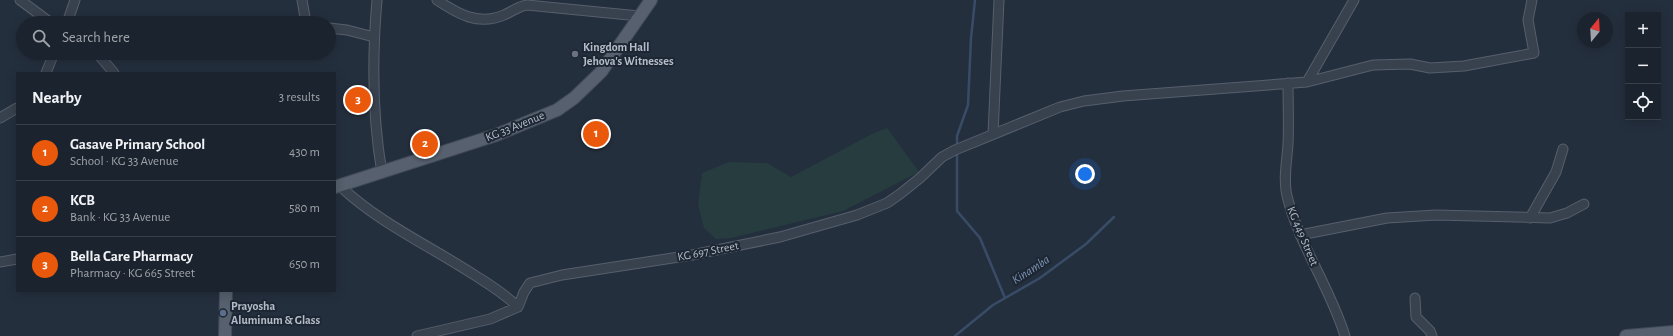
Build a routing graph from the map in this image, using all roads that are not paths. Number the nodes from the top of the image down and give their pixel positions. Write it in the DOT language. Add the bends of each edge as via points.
graph roads {
  1 [pos="20,0"];
  2 [pos="75,0"];
  3 [pos="302,0"];
  4 [pos="377,0"];
  5 [pos="437,0"];
  6 [pos="651,0"];
  7 [pos="999,0"];
  8 [pos="1354,0"];
  9 [pos="1532,0"];
  10 [pos="42,16"];
  11 [pos="69,16"];
  12 [pos="305,16"];
  13 [pos="639,16"];
  14 [pos="336,29"];
  15 [pos="374,37"];
  16 [pos="51,60"];
  17 [pos="104,60"];
  18 [pos="46,72"];
  19 [pos="113,72"];
  20 [pos="1306,82"];
  21 [pos="1288,83"];
  22 [pos="16,109"];
  23 [pos="0,118"];
  24 [pos="993,134"];
  25 [pos="1563,149"];
  26 [pos="382,173"];
  27 [pos="337,187"];
  28 [pos="1584,204"];
  29 [pos="1530,218"];
  30 [pos="1300,235"];
  31 [pos="16,259"];
  32 [pos="0,262"];
  33 [pos="226,292"];
  34 [pos="1415,298"];
  35 [pos="518,306"];
  36 [pos="1673,332"];
  37 [pos="225,336"];
  38 [pos="417,336"];
  39 [pos="1344,336"];
  40 [pos="1432,336"];
  41 [pos="1626,336"];
  1 -- 10 [label="street"];
  2 -- 11 [label="street"];
  3 -- 12 [label="street"];
  4 -- 15 [label="street"];
  5 -- 13 [label="street" via="458,14 476,19 495,19 522,5"];
  6 -- 13 [label="main road, KG 33 Avenue"];
  7 -- 24 [label="street"];
  8 -- 20 [label="street"];
  9 -- 20 [label="street" via="1528,20 1534,53 1464,66 1430,68 1410,64 1374,65"];
  13 -- 26 [label="main road, KG 33 Avenue" via="602,72 557,110 496,135"];
  14 -- 15 [label="street"];
  15 -- 26 [label="street" via="374,105"];
  16 -- 18 [label="street"];
  17 -- 19 [label="street"];
  20 -- 21 [label="street"];
  21 -- 24 [label="street" via="1084,101 1060,106"];
  21 -- 30 [label="street, KG 449 Street" via="1285,185"];
  22 -- 23 [label="street"];
  24 -- 35 [label="street, KG 697 Street" via="942,157 887,203 857,215 780,237 692,255 562,275 530,283"];
  25 -- 29 [label="street" via="1556,172"];
  26 -- 27 [label="main road, KG 33 Avenue"];
  27 -- 35 [label="street" via="390,224 449,258"];
  28 -- 29 [label="street" via="1558,216"];
  29 -- 30 [label="street" via="1436,215 1387,218"];
  30 -- 39 [label="street, KG 449 Street" via="1335,306"];
  31 -- 32 [label="street"];
  33 -- 37 [label="main road"];
  34 -- 40 [label="street" via="1416,317"];
  35 -- 38 [label="street" via="490,319"];
  36 -- 41 [label="main road"];
}
